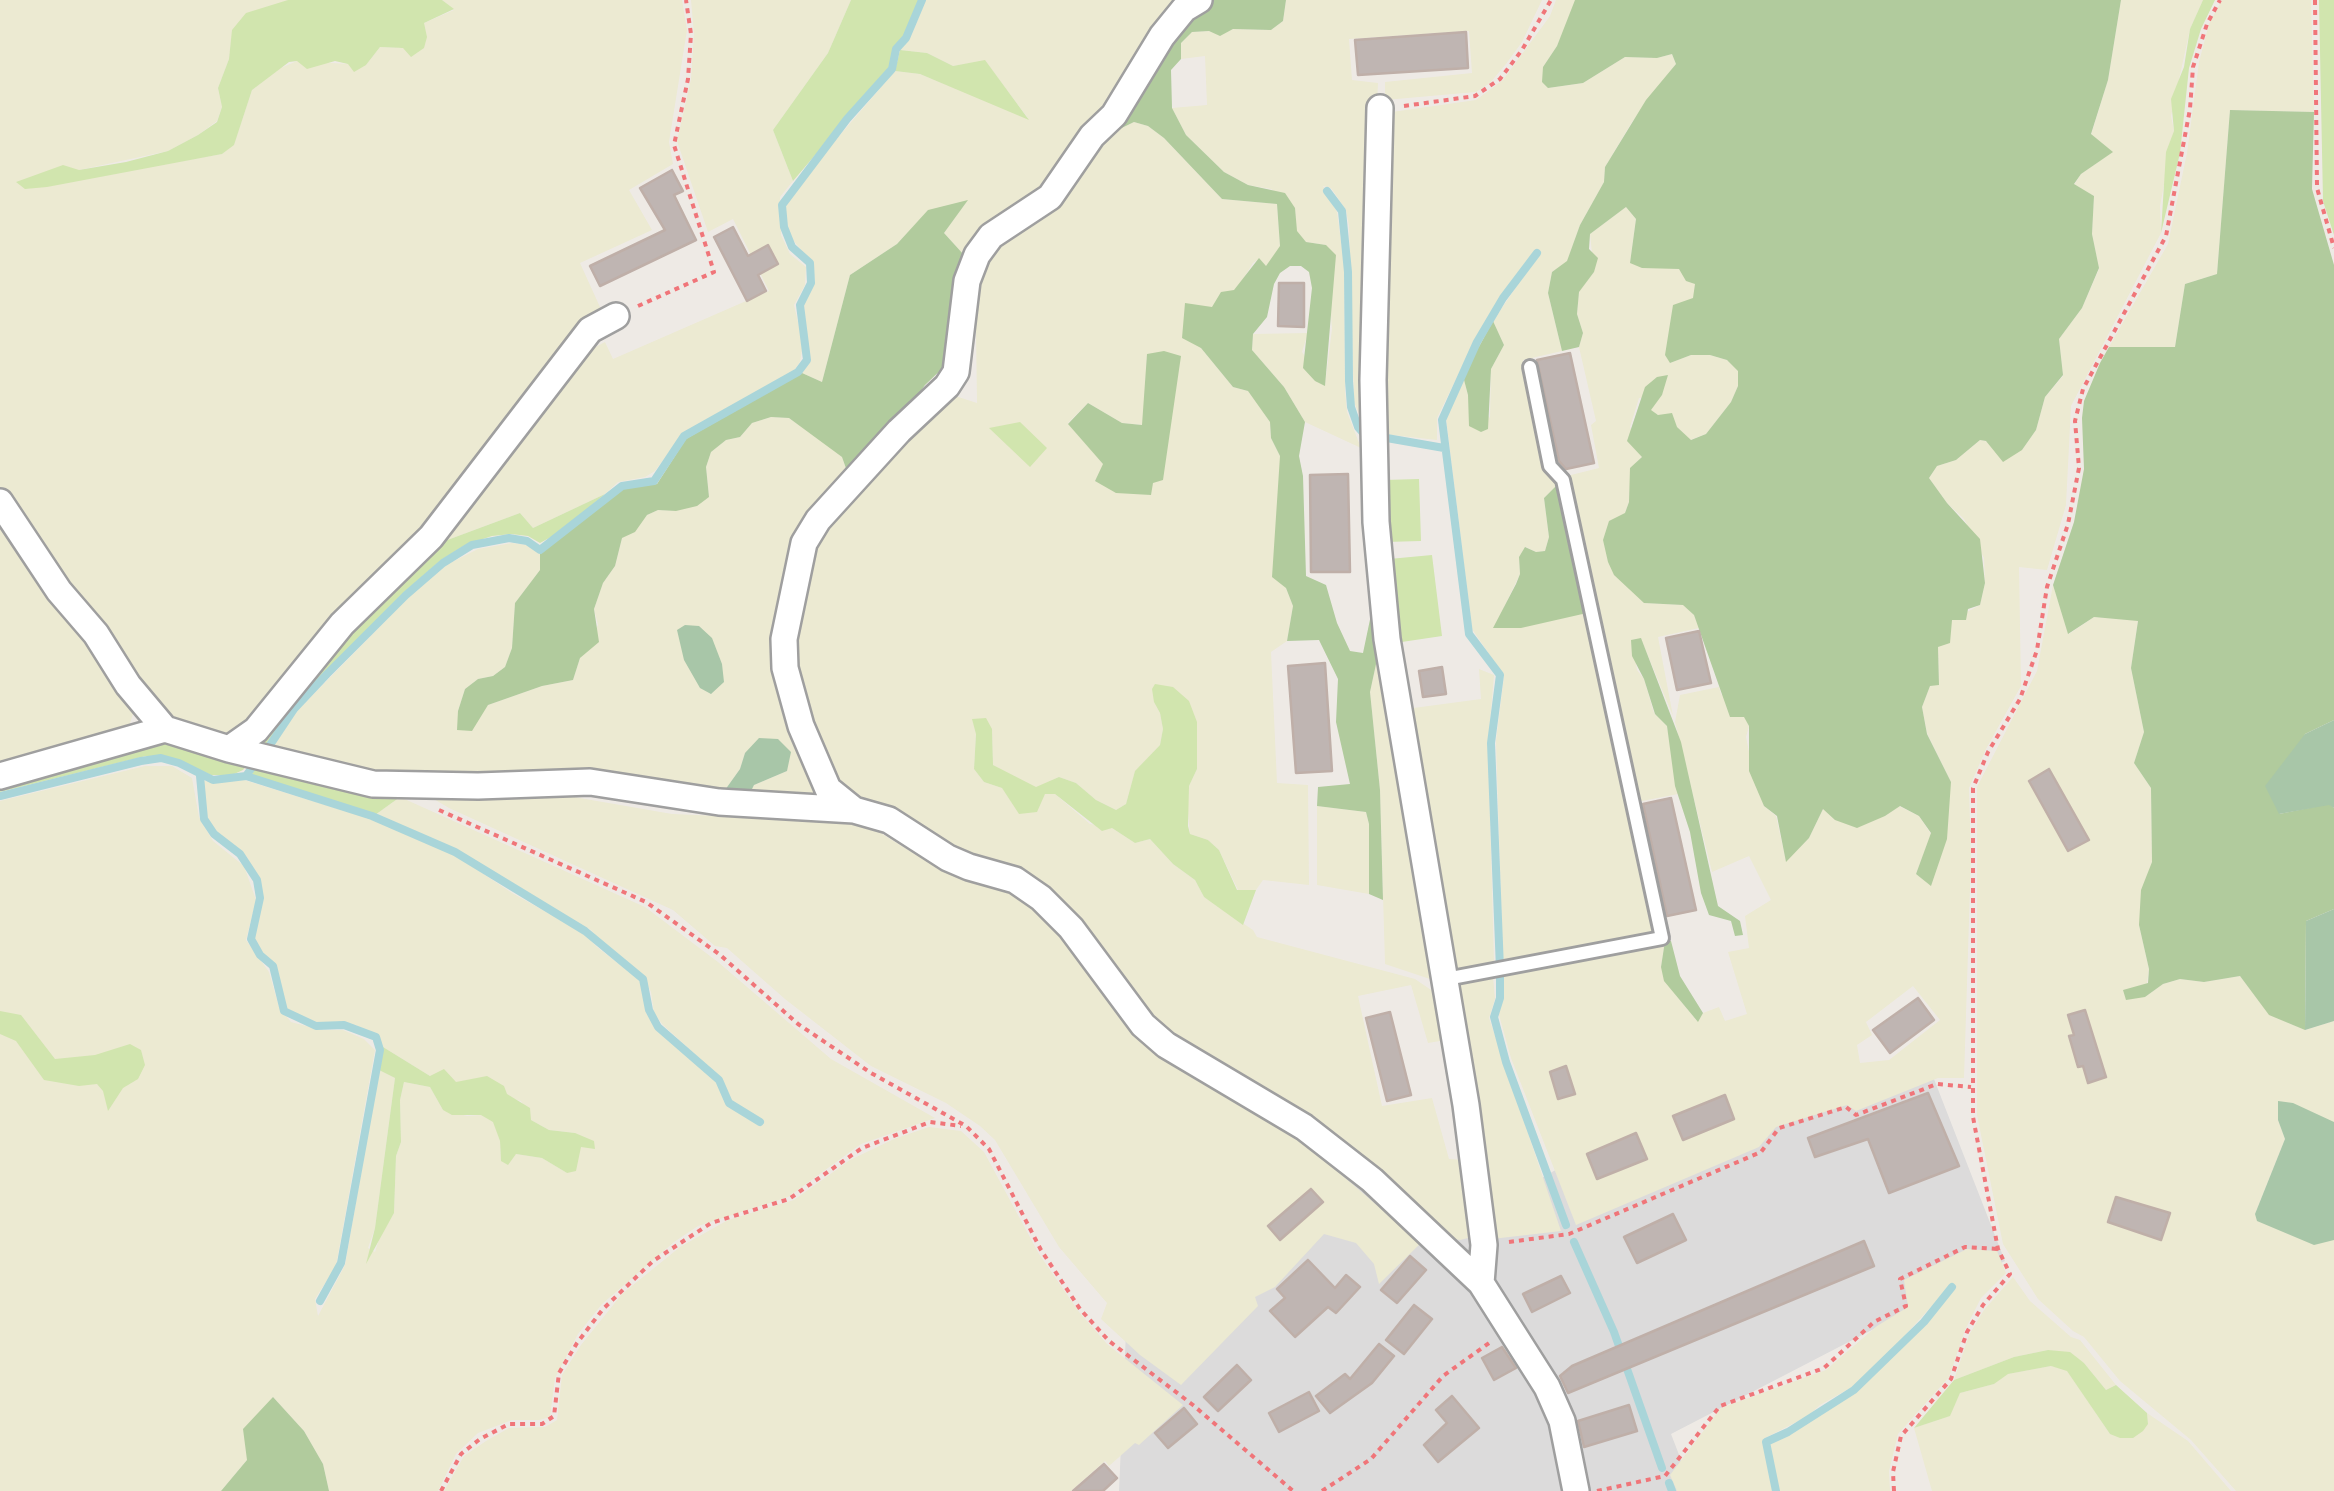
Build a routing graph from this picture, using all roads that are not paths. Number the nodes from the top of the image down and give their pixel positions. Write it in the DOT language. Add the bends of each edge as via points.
graph roads {
  1 [pos="1199,0"];
  2 [pos="1380,108"];
  3 [pos="616,316"];
  4 [pos="1530,367"];
  5 [pos="0,502"];
  6 [pos="166,729"];
  7 [pos="229,749"];
  8 [pos="0,776"];
  9 [pos="854,810"];
  10 [pos="1446,980"];
  11 [pos="1481,1283"];
  12 [pos="1576,1491"];
  1 -- 9 [label="street" via="1162,36 1114,115 1050,197 991,236 977,255 967,281 956,372 804,543 784,640 786,668 828,790"];
  2 -- 10 [label="street" via="1376,522 1386,639"];
  3 -- 7 [label="street" via="590,330 431,537 342,624 256,730"];
  4 -- 10 [label="lane" via="1550,466 1563,480 1662,938"];
  5 -- 6 [label="street"];
  6 -- 7 [label="street"];
  6 -- 8 [label="street"];
  7 -- 9 [label="street" via="373,784 590,782 719,802"];
  9 -- 11 [label="street" via="889,820 948,858 1015,880 1041,898 1072,928 1143,1026 1304,1127 1372,1180"];
  10 -- 11 [label="street" via="1484,1244"];
  11 -- 12 [label="street" via="1547,1386"];
}
